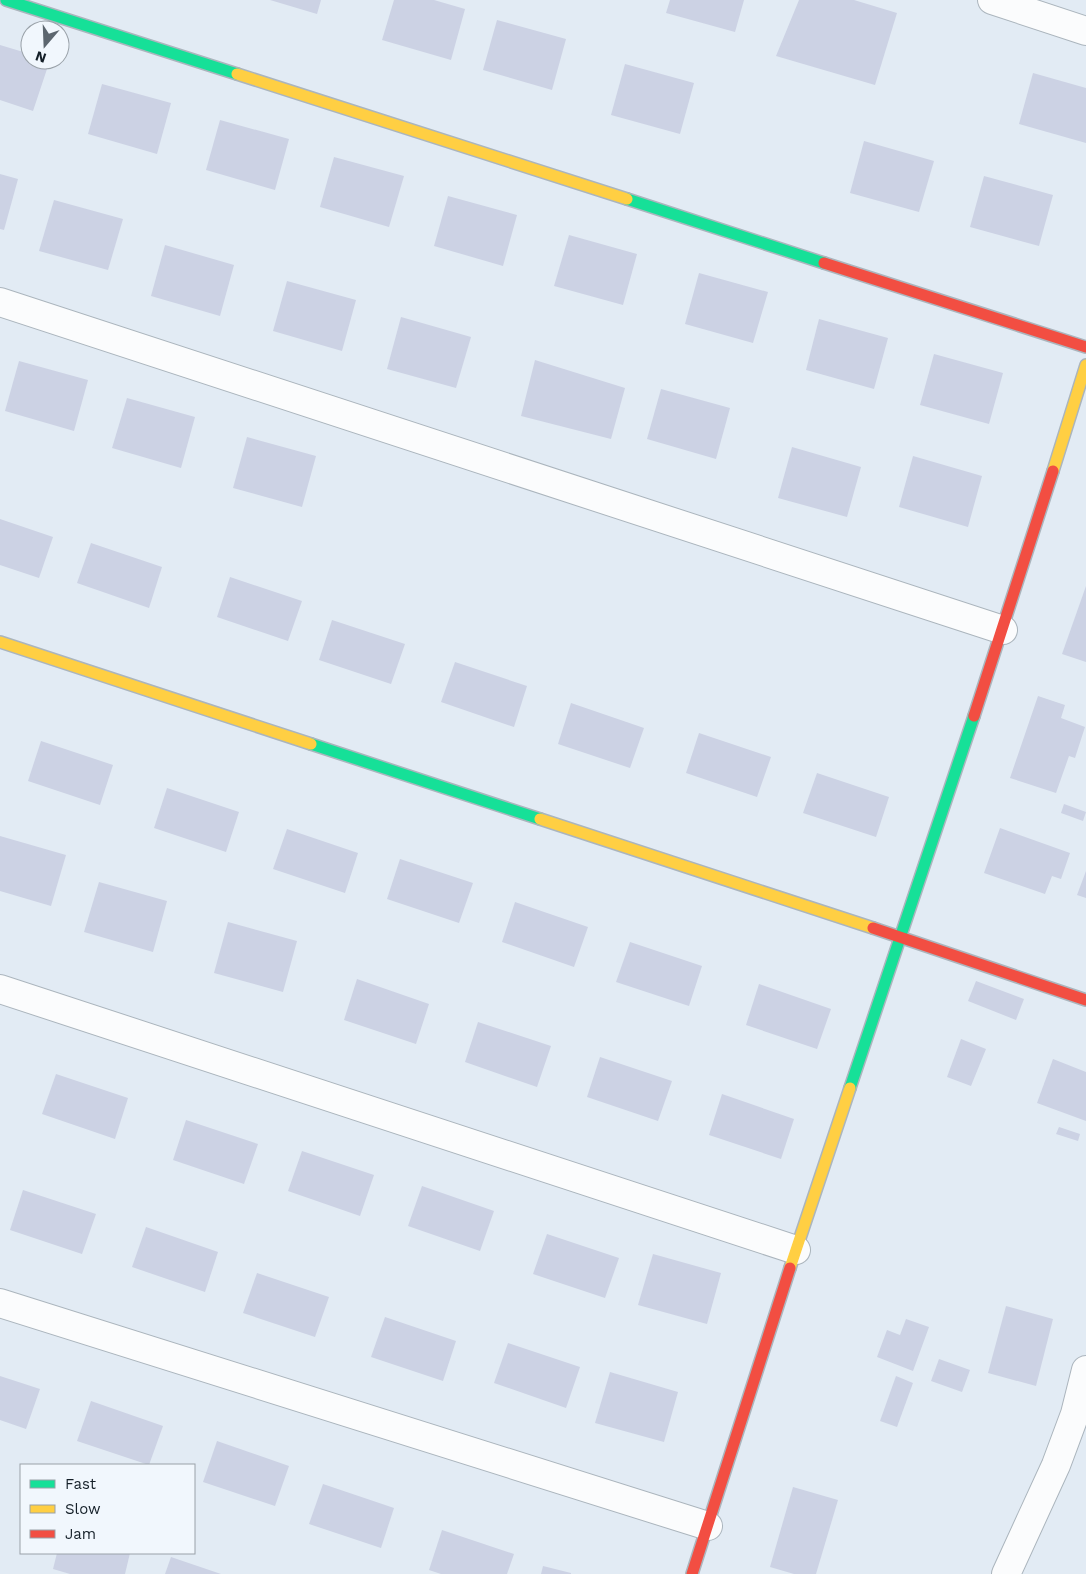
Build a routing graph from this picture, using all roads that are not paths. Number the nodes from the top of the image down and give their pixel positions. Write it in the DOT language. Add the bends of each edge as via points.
graph roads {
  1 [pos="6,0"];
  2 [pos="992,0"];
  3 [pos="1086,31"];
  4 [pos="0,302"];
  5 [pos="1086,347"];
  6 [pos="1086,364"];
  7 [pos="1003,630"];
  8 [pos="0,642"];
  9 [pos="902,937"];
  10 [pos="0,989"];
  11 [pos="1086,1000"];
  12 [pos="796,1250"];
  13 [pos="0,1303"];
  14 [pos="1086,1370"];
  15 [pos="708,1526"];
  16 [pos="692,1574"];
  17 [pos="1006,1574"];
  1 -- 5 [label="street"];
  2 -- 3 [label="street"];
  4 -- 7 [label="street"];
  6 -- 7 [label="street"];
  7 -- 9 [label="street"];
  8 -- 9 [label="street"];
  9 -- 11 [label="street"];
  9 -- 12 [label="street"];
  10 -- 12 [label="street"];
  12 -- 15 [label="street"];
  13 -- 15 [label="street"];
  14 -- 17 [label="street" via="1075,1414 1056,1466"];
  15 -- 16 [label="street"];
}
